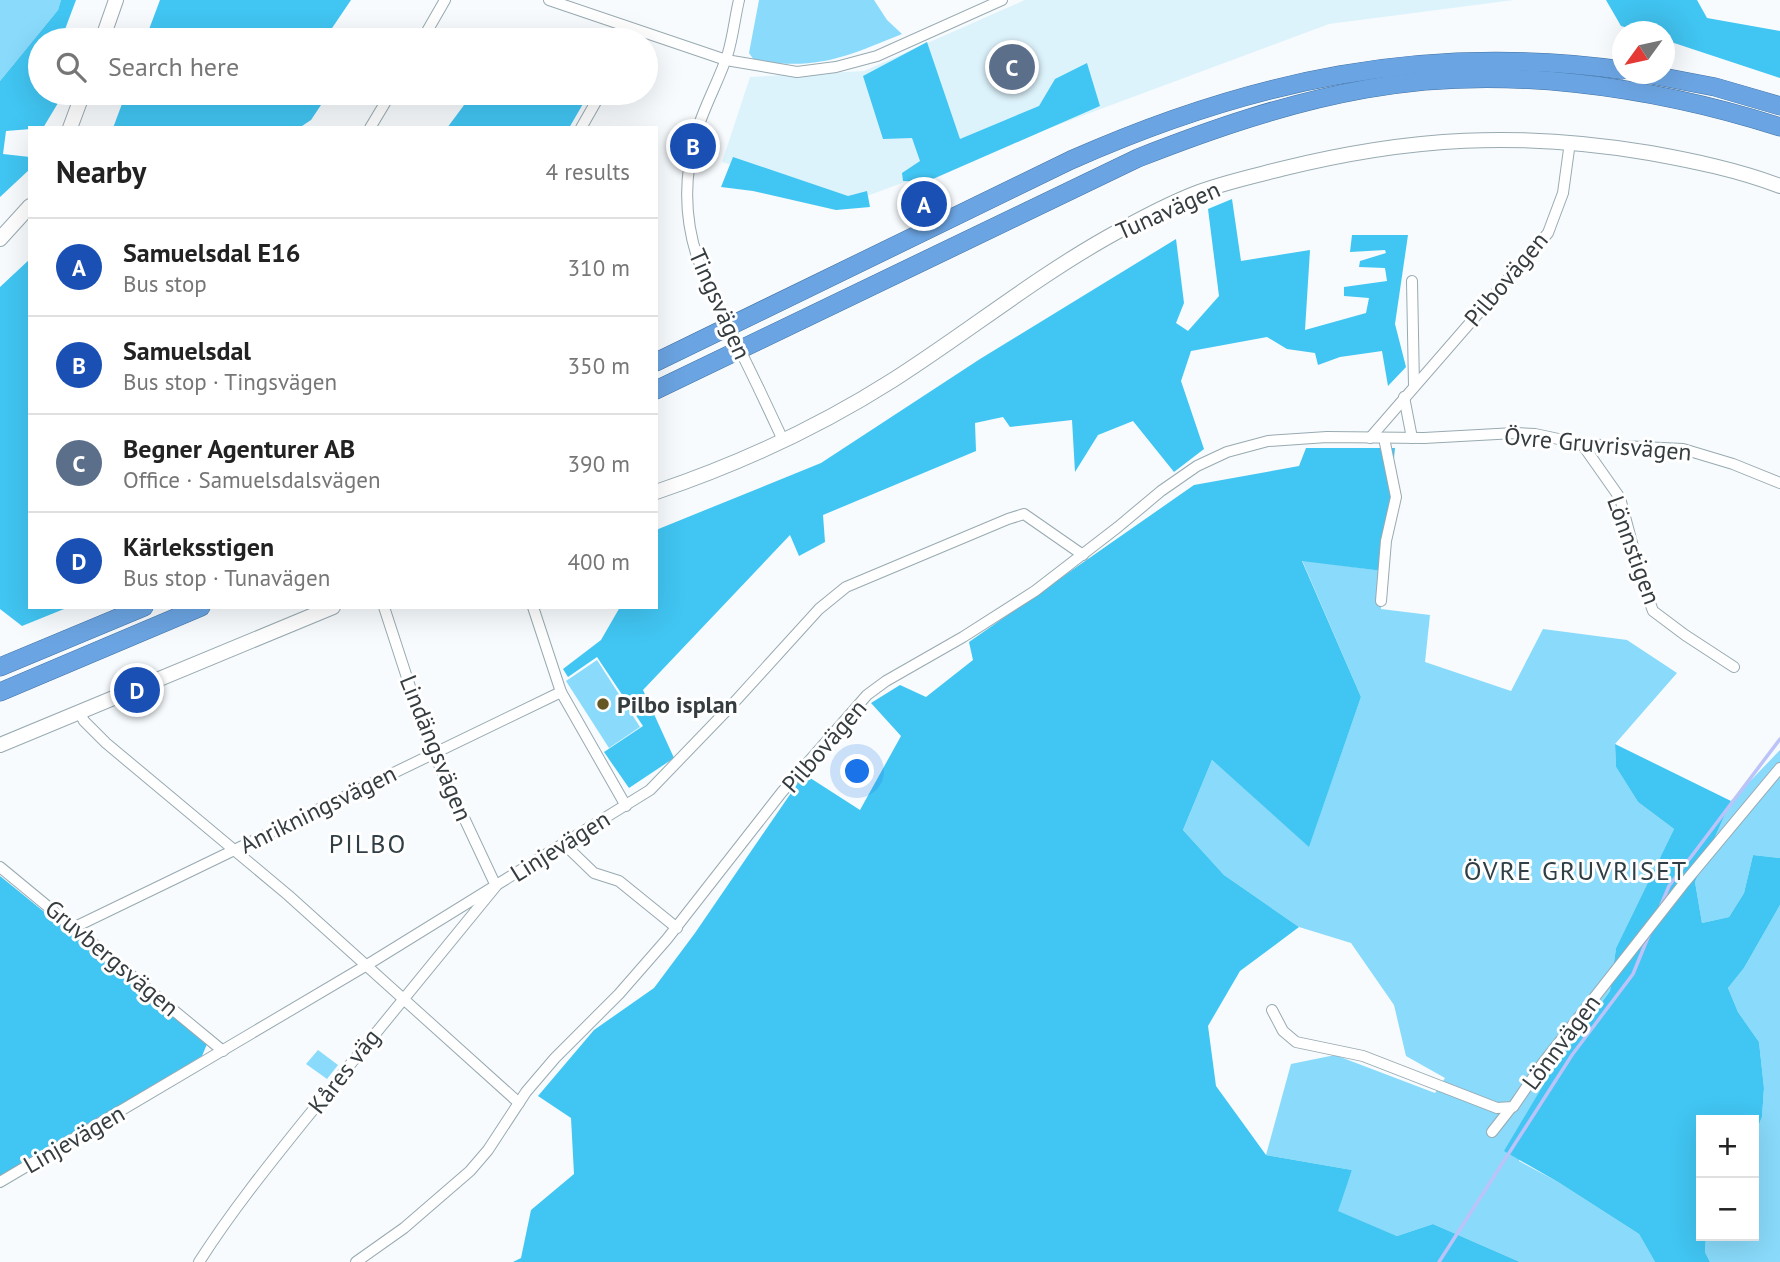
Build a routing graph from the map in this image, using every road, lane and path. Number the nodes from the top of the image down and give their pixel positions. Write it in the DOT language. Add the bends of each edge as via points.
graph roads {
  1 [pos="116,0"];
  2 [pos="444,0"];
  3 [pos="549,0"];
  4 [pos="738,0"];
  5 [pos="1002,0"];
  6 [pos="106,28"];
  7 [pos="429,28"];
  8 [pos="615,28"];
  9 [pos="658,42"];
  10 [pos="726,60"];
  11 [pos="1612,69"];
  12 [pos="1675,80"];
  13 [pos="79,105"];
  14 [pos="384,105"];
  15 [pos="594,105"];
  16 [pos="1780,106"];
  17 [pos="71,126"];
  18 [pos="371,126"];
  19 [pos="582,126"];
  20 [pos="1780,127"];
  21 [pos="1570,142"];
  22 [pos="1780,186"];
  23 [pos="28,208"];
  24 [pos="0,239"];
  25 [pos="1412,281"];
  26 [pos="658,361"];
  27 [pos="1414,386"];
  28 [pos="658,389"];
  29 [pos="1404,397"];
  30 [pos="1370,438"];
  31 [pos="1384,438"];
  32 [pos="1412,439"];
  33 [pos="783,440"];
  34 [pos="1582,444"];
  35 [pos="1780,483"];
  36 [pos="658,491"];
  37 [pos="1083,555"];
  38 [pos="1381,601"];
  39 [pos="139,609"];
  40 [pos="196,609"];
  41 [pos="328,609"];
  42 [pos="385,609"];
  43 [pos="534,609"];
  44 [pos="0,667"];
  45 [pos="1734,667"];
  46 [pos="0,692"];
  47 [pos="561,692"];
  48 [pos="80,713"];
  49 [pos="0,745"];
  50 [pos="434,753"];
  51 [pos="1780,768"];
  52 [pos="626,806"];
  53 [pos="565,845"];
  54 [pos="233,849"];
  55 [pos="0,867"];
  56 [pos="496,886"];
  57 [pos="75,927"];
  58 [pos="677,928"];
  59 [pos="367,965"];
  60 [pos="403,999"];
  61 [pos="1272,1010"];
  62 [pos="223,1051"];
  63 [pos="519,1102"];
  64 [pos="1510,1109"];
  65 [pos="1492,1132"];
  66 [pos="0,1182"];
  67 [pos="199,1262"];
  68 [pos="356,1262"];
  1 -- 6 [label="street"];
  2 -- 7 [label="street"];
  3 -- 8 [label="street"];
  4 -- 10 [label="street, Tingsvägen"];
  5 -- 10 [label="street" via="877,56 836,68 792,71"];
  9 -- 10 [label="street"];
  10 -- 33 [label="street, Tingsvägen, bridge" via="696,132 688,168 691,241"];
  11 -- 26 [label="highway" via="1536,61 1417,64 1308,79 1237,97 1071,160"];
  12 -- 16 [label="highway"];
  13 -- 17 [label="street"];
  14 -- 18 [label="street"];
  15 -- 19 [label="street"];
  20 -- 28 [label="highway" via="1667,97 1560,82 1453,80 1365,89 1251,117 1138,158"];
  21 -- 22 [label="street, Tunavägen" via="1690,160"];
  21 -- 27 [label="street, Pilbovägen" via="1563,193 1548,233"];
  21 -- 33 [label="street, Tunavägen" via="1489,139 1415,143 1339,155 1199,192 1105,239 891,381"];
  23 -- 24 [label="street"];
  25 -- 27 [label="street"];
  27 -- 29 [label="street, Pilbovägen"];
  29 -- 30 [label="street, Pilbovägen"];
  29 -- 32 [label="street"];
  30 -- 31 [label="street, Övre Gruvrisvägen"];
  30 -- 37 [label="street, Pilbovägen" via="1286,439 1227,452 1161,491"];
  31 -- 32 [label="street, Övre Gruvrisvägen"];
  31 -- 38 [label="street" via="1396,497 1386,541"];
  32 -- 34 [label="street, Övre Gruvrisvägen" via="1515,433"];
  33 -- 36 [label="street, Tunavägen"];
  34 -- 35 [label="street, Övre Gruvrisvägen" via="1683,449"];
  34 -- 45 [label="street, Lönnstigen" via="1620,498 1653,611"];
  37 -- 52 [label="street, Linjevägen" via="1024,514 846,587 819,609 661,781"];
  37 -- 58 [label="street, Pilbovägen" via="1005,611 867,695 782,792"];
  39 -- 44 [label="highway"];
  40 -- 46 [label="highway"];
  41 -- 48 [label="street"];
  42 -- 50 [label="street, Lindängsvägen"];
  43 -- 47 [label="street"];
  47 -- 50 [label="street, Anrikningsvägen"];
  47 -- 52 [label="street"];
  48 -- 49 [label="street"];
  48 -- 54 [label="street" via="106,743"];
  50 -- 54 [label="street, Anrikningsvägen"];
  50 -- 56 [label="street, Lindängsvägen"];
  51 -- 64 [label="street, Lönnvägen" via="1702,860"];
  52 -- 53 [label="street, Linjevägen"];
  53 -- 56 [label="street, Linjevägen"];
  53 -- 58 [label="street" via="594,873 620,881"];
  54 -- 57 [label="street, Anrikningsvägen"];
  54 -- 59 [label="street"];
  55 -- 57 [label="street, Gruvbergsvägen"];
  56 -- 59 [label="street, Linjevägen"];
  56 -- 60 [label="street, Kåres väg"];
  57 -- 62 [label="street, Gruvbergsvägen"];
  58 -- 63 [label="street, Pilbovägen"];
  59 -- 60 [label="street"];
  59 -- 62 [label="street, Linjevägen"];
  60 -- 63 [label="street"];
  60 -- 67 [label="street, Kåres väg" via="238,1204"];
  61 -- 64 [label="street, Lönnvägen" via="1283,1031 1296,1042 1363,1056"];
  62 -- 66 [label="street, Linjevägen"];
  63 -- 68 [label="street, Pilbovägen" via="470,1171"];
  64 -- 65 [label="street"];
}
